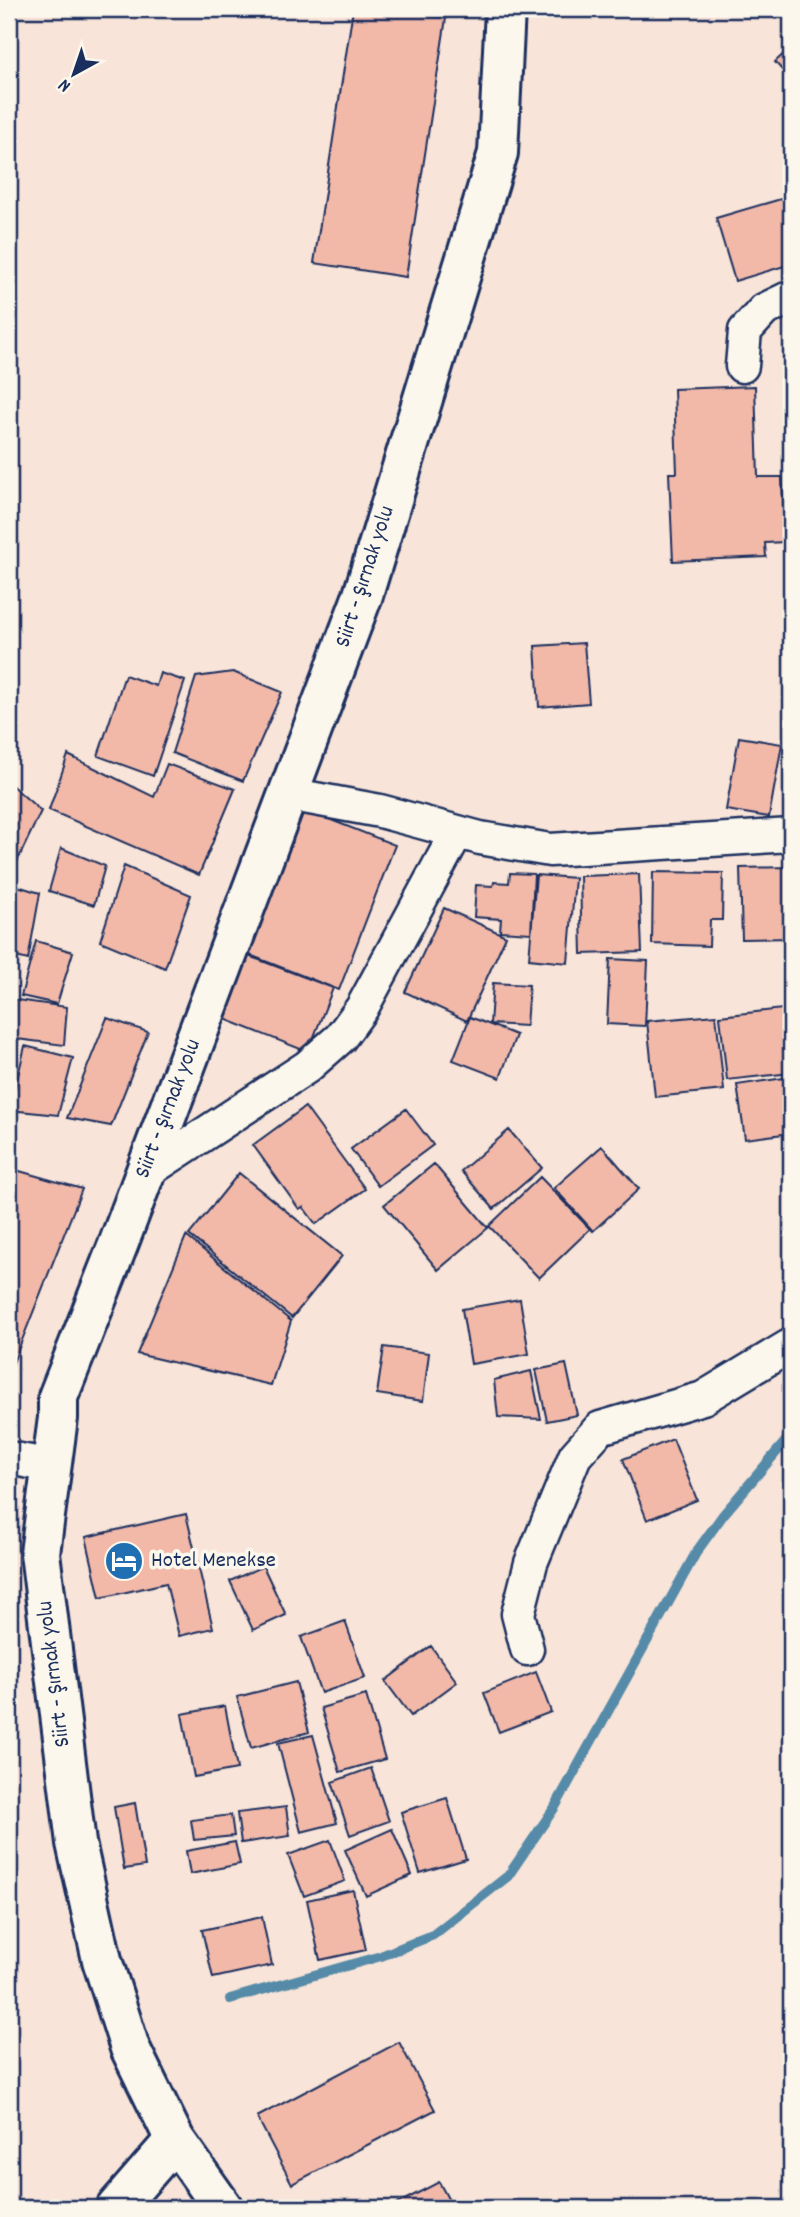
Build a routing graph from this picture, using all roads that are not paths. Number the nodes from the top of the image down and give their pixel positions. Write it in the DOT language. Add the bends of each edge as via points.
graph roads {
  1 [pos="505,9"];
  2 [pos="791,296"];
  3 [pos="742,366"];
  4 [pos="288,794"];
  5 [pos="457,832"];
  6 [pos="791,835"];
  7 [pos="145,1173"];
  8 [pos="791,1345"];
  9 [pos="9,1458"];
  10 [pos="51,1466"];
  11 [pos="527,1649"];
  12 [pos="175,2140"];
  13 [pos="116,2208"];
  14 [pos="223,2208"];
  1 -- 4 [label="street, Siirt - Şırnak yolu" via="498,153 363,596"];
  2 -- 3 [label="street" via="764,310 745,331"];
  4 -- 5 [label="street" via="380,811"];
  4 -- 7 [label="street, Siirt - Şırnak yolu"];
  5 -- 6 [label="street" via="550,850"];
  5 -- 7 [label="street" via="362,1008 340,1038 307,1067"];
  7 -- 10 [label="street, Siirt - Şırnak yolu" via="58,1396"];
  8 -- 11 [label="street" via="703,1398 600,1428 575,1456 531,1563 517,1614"];
  9 -- 10 [label="street"];
  10 -- 12 [label="street, Siirt - Şırnak yolu" via="40,1553 76,1843 102,1960 130,2048"];
  12 -- 13 [label="street"];
  12 -- 14 [label="street, Siirt - Şırnak yolu"];
}
